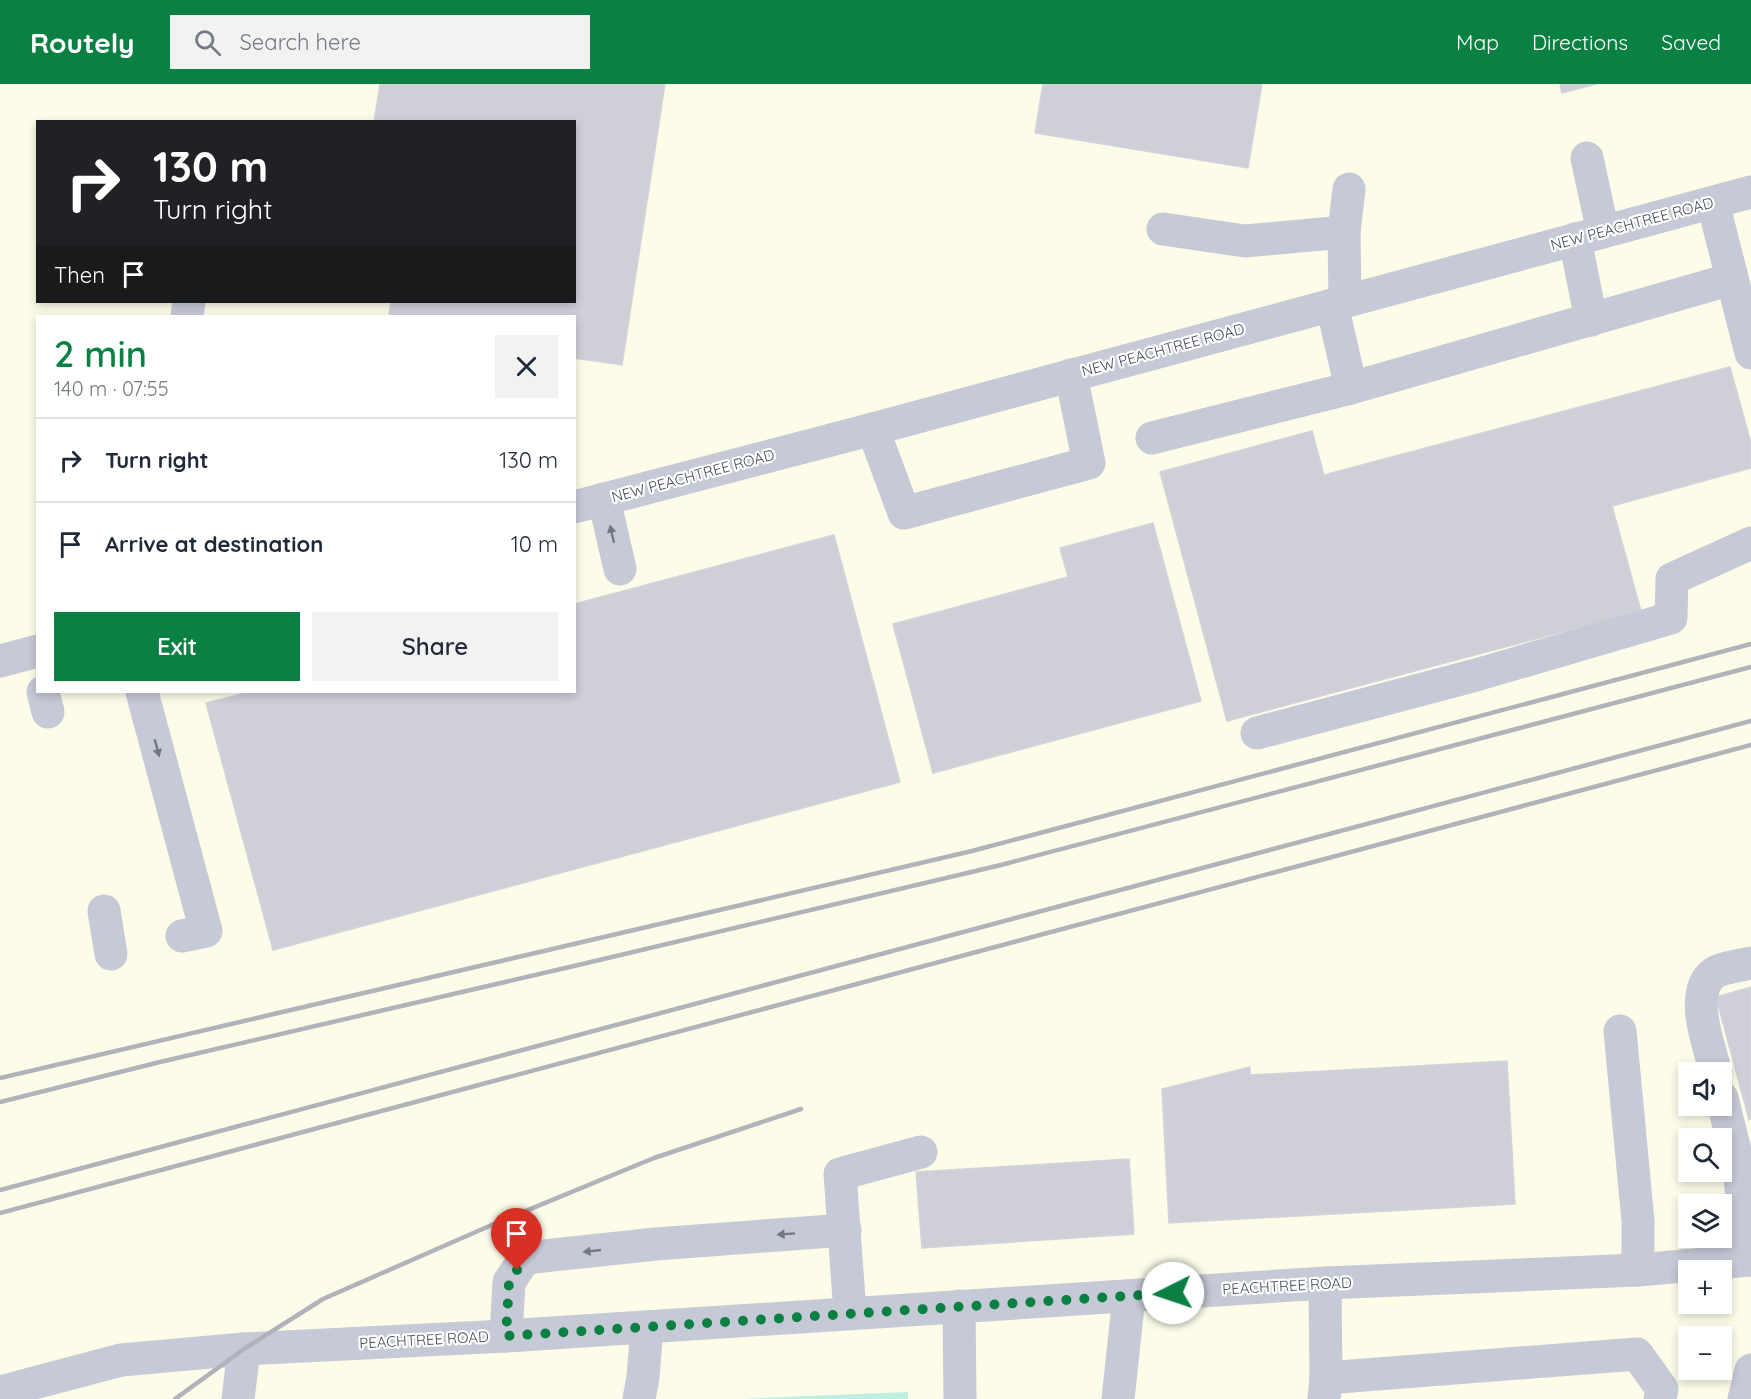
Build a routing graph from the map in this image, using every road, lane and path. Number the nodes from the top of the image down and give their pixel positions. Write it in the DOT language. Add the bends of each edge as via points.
graph roads {
  1 [pos="1587,158"];
  2 [pos="1349,189"];
  3 [pos="1751,192"];
  4 [pos="1713,202"];
  5 [pos="1163,229"];
  6 [pos="1344,232"];
  7 [pos="1589,236"];
  8 [pos="1732,279"];
  9 [pos="1339,303"];
  10 [pos="1591,320"];
  11 [pos="1751,353"];
  12 [pos="1071,375"];
  13 [pos="1351,388"];
  14 [pos="873,429"];
  15 [pos="1152,438"];
  16 [pos="590,503"];
  17 [pos="1751,543"];
  18 [pos="620,569"];
  19 [pos="36,658"];
  20 [pos="0,661"];
  21 [pos="142,693"];
  22 [pos="1257,733"];
  23 [pos="104,910"];
  24 [pos="194,934"];
  25 [pos="111,954"];
  26 [pos="1751,963"];
  27 [pos="1620,1031"];
  28 [pos="1713,1062"];
  29 [pos="1726,1116"];
  30 [pos="921,1152"];
  31 [pos="844,1230"];
  32 [pos="1750,1260"];
  33 [pos="1638,1270"];
  34 [pos="1325,1283"];
  35 [pos="1130,1296"];
  36 [pos="959,1306"];
  37 [pos="850,1313"];
  38 [pos="647,1327"];
  39 [pos="506,1336"];
  40 [pos="244,1349"];
  41 [pos="1751,1370"];
  42 [pos="1325,1389"];
  43 [pos="0,1392"];
  44 [pos="238,1399"];
  45 [pos="639,1399"];
  46 [pos="960,1399"];
  47 [pos="1118,1399"];
  48 [pos="1660,1399"];
  49 [pos="1744,1399"];
  1 -- 7 [label="street"];
  2 -- 6 [label="street"];
  3 -- 4 [label="street, NEW PEACHTREE ROAD"];
  4 -- 7 [label="street, NEW PEACHTREE ROAD"];
  4 -- 8 [label="street"];
  5 -- 6 [label="street" via="1245,241"];
  6 -- 9 [label="street"];
  7 -- 9 [label="street, NEW PEACHTREE ROAD"];
  7 -- 10 [label="street"];
  8 -- 10 [label="street"];
  8 -- 11 [label="street"];
  9 -- 12 [label="street, NEW PEACHTREE ROAD"];
  9 -- 13 [label="street"];
  10 -- 13 [label="street"];
  12 -- 14 [label="street, NEW PEACHTREE ROAD"];
  12 -- 14 [label="street" via="1089,463 904,513"];
  13 -- 15 [label="street"];
  14 -- 16 [label="street, NEW PEACHTREE ROAD"];
  18 -- 16 [label="street, one-way"];
  17 -- 22 [label="street" via="1672,579 1671,618"];
  19 -- 20 [label="street"];
  21 -- 24 [label="street, one-way"];
  23 -- 25 [label="street"];
  26 -- 28 [label="street" via="1715,973 1702,989 1702,1018"];
  27 -- 33 [label="street" via="1638,1221"];
  29 -- 32 [label="street" via="1738,1162"];
  30 -- 31 [label="street" via="840,1174"];
  31 -- 37 [label="street"];
  31 -- 39 [label="street, one-way" via="525,1258 509,1282"];
  32 -- 33 [label="street, PEACHTREE ROAD"];
  33 -- 34 [label="street, PEACHTREE ROAD"];
  34 -- 35 [label="street, PEACHTREE ROAD"];
  34 -- 42 [label="street"];
  35 -- 36 [label="street, PEACHTREE ROAD"];
  35 -- 47 [label="street"];
  36 -- 37 [label="street, PEACHTREE ROAD"];
  36 -- 46 [label="street"];
  37 -- 38 [label="street, PEACHTREE ROAD"];
  38 -- 39 [label="street, PEACHTREE ROAD"];
  38 -- 45 [label="street"];
  39 -- 40 [label="street, PEACHTREE ROAD"];
  40 -- 43 [label="street, PEACHTREE ROAD" via="121,1360"];
  40 -- 44 [label="street"];
  41 -- 49 [label="street"];
  42 -- 48 [label="street" via="1637,1354 1662,1389"];
}
